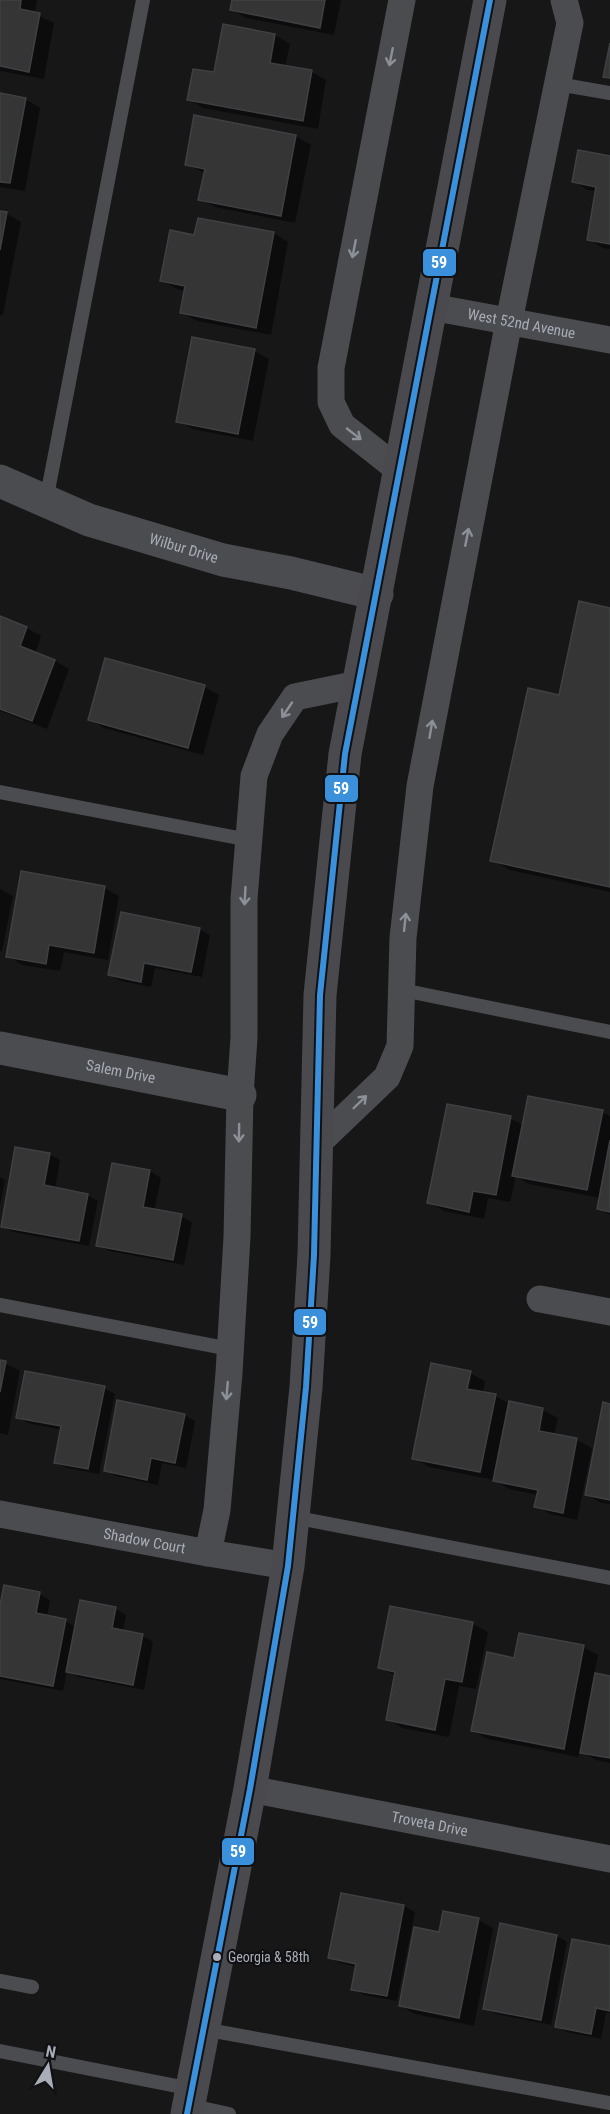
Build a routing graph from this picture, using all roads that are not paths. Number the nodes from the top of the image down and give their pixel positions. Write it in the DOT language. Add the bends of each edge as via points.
graph roads {
  1 [pos="143,0"];
  2 [pos="402,0"];
  3 [pos="490,0"];
  4 [pos="564,0"];
  5 [pos="558,84"];
  6 [pos="610,93"];
  7 [pos="431,307"];
  8 [pos="508,321"];
  9 [pos="610,340"];
  10 [pos="399,470"];
  11 [pos="0,481"];
  12 [pos="46,501"];
  13 [pos="377,594"];
  14 [pos="358,684"];
  15 [pos="0,792"];
  16 [pos="249,840"];
  17 [pos="402,990"];
  18 [pos="610,1032"];
  19 [pos="0,1048"];
  20 [pos="240,1095"];
  21 [pos="318,1143"];
  22 [pos="540,1299"];
  23 [pos="0,1305"];
  24 [pos="610,1312"];
  25 [pos="230,1349"];
  26 [pos="0,1514"];
  27 [pos="293,1517"];
  28 [pos="208,1553"];
  29 [pos="288,1566"];
  30 [pos="610,1578"];
  31 [pos="250,1789"];
  32 [pos="610,1859"];
  33 [pos="0,1981"];
  34 [pos="32,1987"];
  35 [pos="203,2029"];
  36 [pos="0,2051"];
  37 [pos="189,2103"];
  38 [pos="610,2103"];
  39 [pos="229,2114"];
  1 -- 12 [label="lane"];
  2 -- 10 [label="street, one-way" via="331,368 331,402 342,424"];
  3 -- 7 [label="main road"];
  4 -- 5 [label="street" via="570,23"];
  5 -- 6 [label="lane"];
  5 -- 8 [label="street"];
  7 -- 8 [label="street, West 52nd Avenue"];
  7 -- 10 [label="main road"];
  8 -- 9 [label="street, West 52nd Avenue"];
  17 -- 8 [label="street, one-way" via="403,938 420,786"];
  10 -- 13 [label="main road"];
  11 -- 12 [label="street, Wilbur Drive"];
  12 -- 13 [label="street, Wilbur Drive" via="88,520 223,560"];
  13 -- 14 [label="main road"];
  14 -- 16 [label="street, one-way" via="295,697 270,734 254,776"];
  14 -- 21 [label="main road" via="345,754 320,996"];
  15 -- 16 [label="lane"];
  16 -- 20 [label="street, one-way"];
  17 -- 18 [label="lane"];
  21 -- 17 [label="street, one-way" via="387,1077 400,1046"];
  19 -- 20 [label="street, Salem Drive"];
  20 -- 25 [label="street, one-way"];
  21 -- 27 [label="main road" via="315,1255"];
  22 -- 24 [label="street"];
  23 -- 25 [label="lane"];
  25 -- 28 [label="street, one-way" via="217,1510"];
  26 -- 28 [label="street, Shadow Court"];
  27 -- 29 [label="main road"];
  27 -- 30 [label="lane"];
  28 -- 29 [label="street, Shadow Court"];
  29 -- 31 [label="main road"];
  31 -- 32 [label="street, Troveta Drive"];
  31 -- 35 [label="main road"];
  33 -- 34 [label="lane"];
  35 -- 37 [label="main road"];
  35 -- 38 [label="lane"];
  36 -- 37 [label="lane"];
  37 -- 39 [label="lane"];
}
